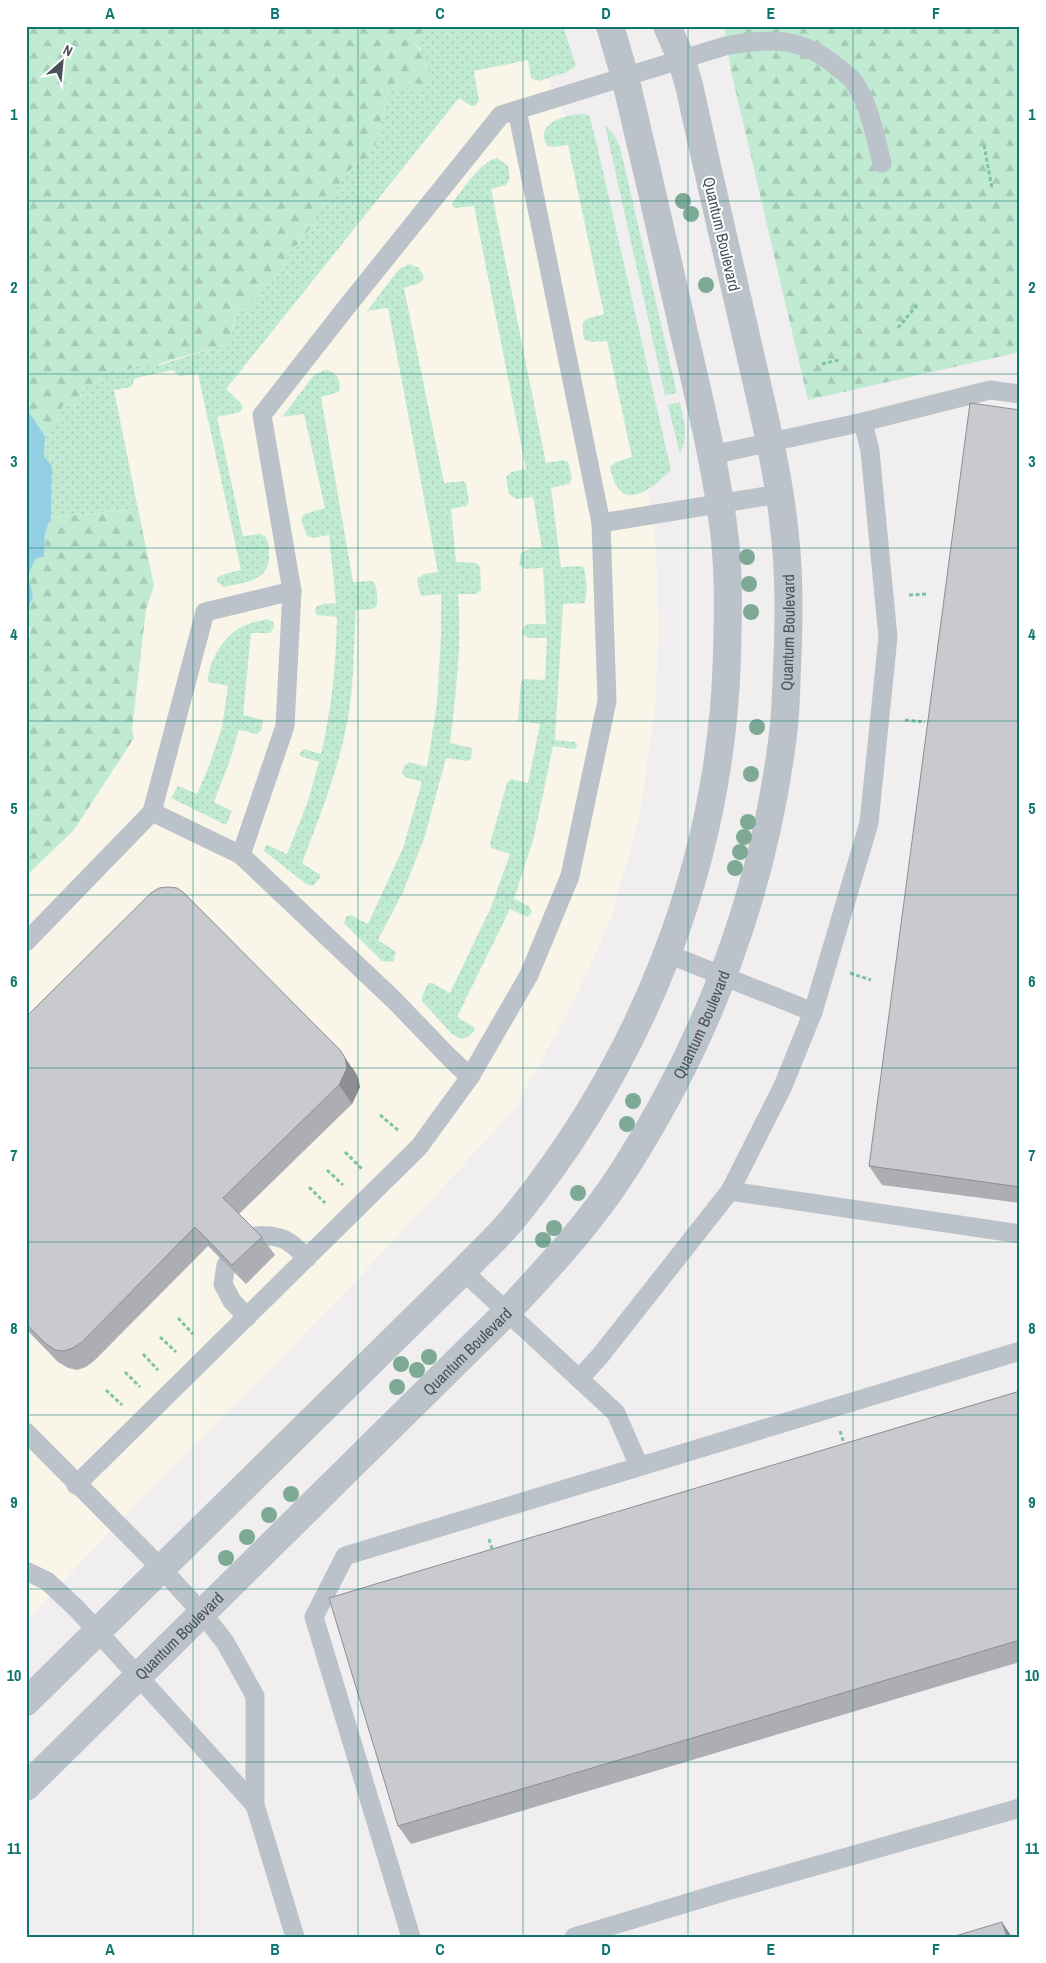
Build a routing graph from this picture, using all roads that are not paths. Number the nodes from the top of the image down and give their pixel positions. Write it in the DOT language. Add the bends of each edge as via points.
graph roads {
  1 [pos="610,26"];
  2 [pos="667,26"];
  3 [pos="681,58"];
  4 [pos="625,77"];
  5 [pos="517,110"];
  6 [pos="882,163"];
  7 [pos="1020,394"];
  8 [pos="864,422"];
  9 [pos="770,441"];
  10 [pos="712,455"];
  11 [pos="779,494"];
  12 [pos="720,504"];
  13 [pos="601,523"];
  14 [pos="292,591"];
  15 [pos="152,812"];
  16 [pos="242,855"];
  17 [pos="26,942"];
  18 [pos="668,954"];
  19 [pos="723,976"];
  20 [pos="813,1012"];
  21 [pos="470,1077"];
  22 [pos="730,1191"];
  23 [pos="1020,1234"];
  24 [pos="255,1236"];
  25 [pos="307,1258"];
  26 [pos="226,1265"];
  27 [pos="463,1271"];
  28 [pos="507,1312"];
  29 [pos="247,1317"];
  30 [pos="1020,1351"];
  31 [pos="579,1379"];
  32 [pos="26,1432"];
  33 [pos="639,1466"];
  34 [pos="76,1485"];
  35 [pos="161,1568"];
  36 [pos="26,1571"];
  37 [pos="202,1612"];
  38 [pos="98,1632"];
  39 [pos="139,1675"];
  40 [pos="26,1702"];
  41 [pos="26,1787"];
  42 [pos="256,1805"];
  43 [pos="1020,1808"];
  44 [pos="295,1937"];
  45 [pos="411,1937"];
  46 [pos="574,1937"];
  1 -- 4 [label="street"];
  2 -- 3 [label="street, Quantum Boulevard"];
  3 -- 4 [label="lane"];
  3 -- 6 [label="lane" via="745,41 771,40 801,45 830,60 854,81 869,112"];
  3 -- 9 [label="street, Quantum Boulevard"];
  4 -- 5 [label="lane"];
  4 -- 10 [label="street"];
  5 -- 13 [label="lane"];
  5 -- 14 [label="lane" via="501,115 262,416"];
  7 -- 8 [label="lane" via="990,390"];
  8 -- 9 [label="lane"];
  8 -- 20 [label="lane" via="870,451 888,637 869,823"];
  9 -- 10 [label="lane"];
  9 -- 11 [label="street, Quantum Boulevard"];
  10 -- 12 [label="street"];
  11 -- 12 [label="lane"];
  11 -- 19 [label="street, Quantum Boulevard" via="786,537 789,616 784,731 763,850 748,906"];
  12 -- 13 [label="lane"];
  12 -- 18 [label="street" via="728,627 720,743 696,868"];
  13 -- 21 [label="lane" via="607,701 570,876 529,975"];
  14 -- 15 [label="lane" via="205,612"];
  14 -- 16 [label="lane" via="285,726"];
  15 -- 16 [label="lane"];
  15 -- 17 [label="lane"];
  16 -- 21 [label="lane"];
  18 -- 19 [label="lane"];
  18 -- 27 [label="street" via="638,1024 580,1127 509,1223"];
  19 -- 20 [label="lane"];
  19 -- 28 [label="street, Quantum Boulevard" via="683,1066 623,1172 563,1251"];
  20 -- 22 [label="lane" via="783,1086"];
  21 -- 25 [label="lane" via="419,1147"];
  22 -- 23 [label="lane"];
  22 -- 31 [label="lane"];
  24 -- 25 [label="lane" via="273,1234 291,1242"];
  25 -- 29 [label="lane"];
  26 -- 29 [label="lane" via="223,1284 232,1301"];
  27 -- 28 [label="lane"];
  27 -- 35 [label="street"];
  28 -- 31 [label="lane"];
  28 -- 37 [label="street, Quantum Boulevard"];
  29 -- 34 [label="lane"];
  30 -- 33 [label="lane"];
  31 -- 33 [label="lane" via="616,1413"];
  32 -- 34 [label="lane"];
  33 -- 45 [label="lane" via="346,1556 314,1617"];
  34 -- 35 [label="lane"];
  35 -- 37 [label="lane"];
  35 -- 38 [label="street"];
  36 -- 38 [label="lane" via="47,1580"];
  37 -- 39 [label="street, Quantum Boulevard"];
  37 -- 42 [label="lane" via="224,1642 255,1696"];
  38 -- 39 [label="lane"];
  38 -- 40 [label="street"];
  39 -- 41 [label="street, Quantum Boulevard"];
  39 -- 42 [label="lane"];
  42 -- 44 [label="lane"];
  43 -- 46 [label="lane"];
}
